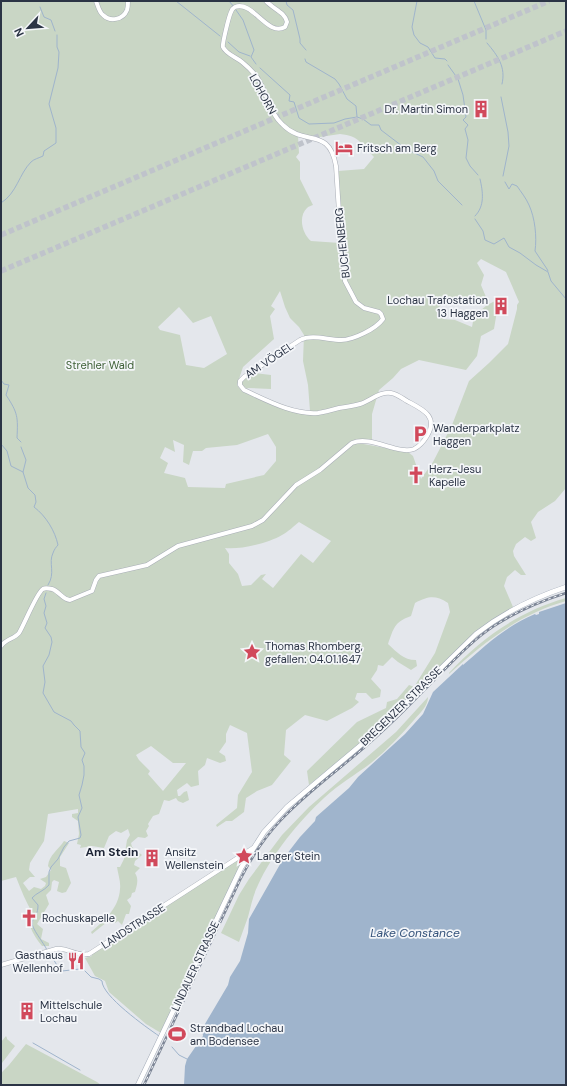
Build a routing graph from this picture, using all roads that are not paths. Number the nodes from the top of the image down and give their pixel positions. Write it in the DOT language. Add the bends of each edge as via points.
graph roads {
  1 [pos="96,1"];
  2 [pos="128,1"];
  3 [pos="266,1"];
  4 [pos="298,136"];
  5 [pos="328,339"];
  6 [pos="566,587"];
  7 [pos="1,646"];
  8 [pos="253,848"];
  9 [pos="1,965"];
  10 [pos="138,1085"];
  1 -- 2 [label="street" via="102,14 113,20 127,10"];
  3 -- 4 [label="street, LOHORN" via="284,15 287,22 285,27 278,29 271,26 241,5 234,8 223,47 257,77 278,120"];
  4 -- 5 [label="street, BUCHENBERG" via="322,140 332,152 336,166 345,281 356,302 364,308 379,312 383,318 376,327 360,334 344,340"];
  5 -- 7 [label="street, AM VÖGEL" via="306,338 297,341 244,377 240,381 241,386 244,390 284,407 316,413 359,405 384,393 398,395 426,412 431,419 431,427 423,442 410,450 368,442 352,443 320,470 296,485 269,515 252,526 178,546 147,565 99,576 92,591 70,600 56,590 43,589 19,633"];
  6 -- 8 [label="main road, BREGENZER STRASSE" via="516,608 476,634 374,734 287,807"];
  8 -- 9 [label="street, LANDSTRASSE" via="92,952 82,955 64,949 48,951"];
  8 -- 10 [label="main road, LINDAUER STRASSE" via="228,894"];
}
